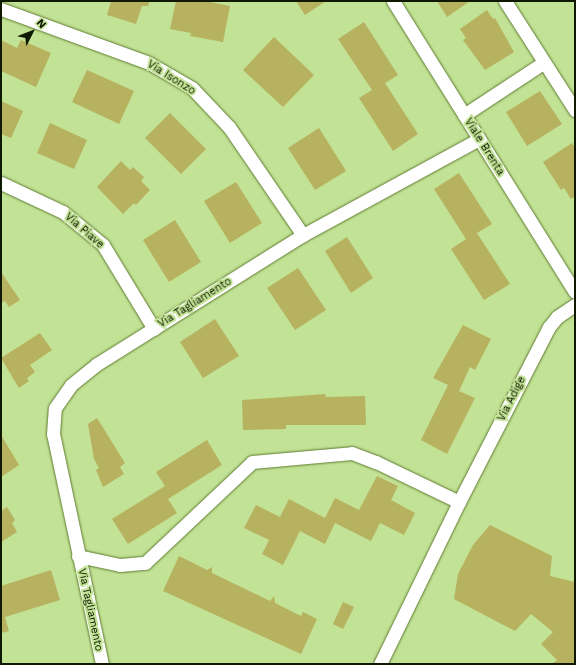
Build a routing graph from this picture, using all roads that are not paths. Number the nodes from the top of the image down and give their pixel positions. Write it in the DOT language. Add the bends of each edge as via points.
graph roads {
  1 [pos="393,1"];
  2 [pos="505,1"];
  3 [pos="1,10"];
  4 [pos="543,63"];
  5 [pos="575,110"];
  6 [pos="464,115"];
  7 [pos="479,139"];
  8 [pos="1,183"];
  9 [pos="303,235"];
  10 [pos="575,292"];
  11 [pos="575,304"];
  12 [pos="154,329"];
  13 [pos="459,502"];
  14 [pos="78,556"];
  15 [pos="102,664"];
  16 [pos="380,664"];
  1 -- 6 [label="street, Viale Brenta"];
  2 -- 4 [label="street"];
  3 -- 9 [label="street, Via Isonzo" via="149,63 192,88 229,127"];
  4 -- 5 [label="street"];
  4 -- 6 [label="street"];
  6 -- 7 [label="street, Viale Brenta"];
  7 -- 9 [label="street, Via Tagliamento"];
  7 -- 10 [label="street, Viale Brenta"];
  8 -- 12 [label="street, Via Piave" via="63,212 103,246"];
  9 -- 12 [label="street, Via Tagliamento"];
  11 -- 13 [label="street, Via Adige" via="557,316 549,327"];
  12 -- 14 [label="street, Via Tagliamento" via="97,364 71,385 55,408 53,434"];
  13 -- 14 [label="street, Via Tagliamento" via="352,453 252,462 145,563 120,565"];
  13 -- 16 [label="street, Via Adige"];
  14 -- 15 [label="street, Via Tagliamento"];
}
